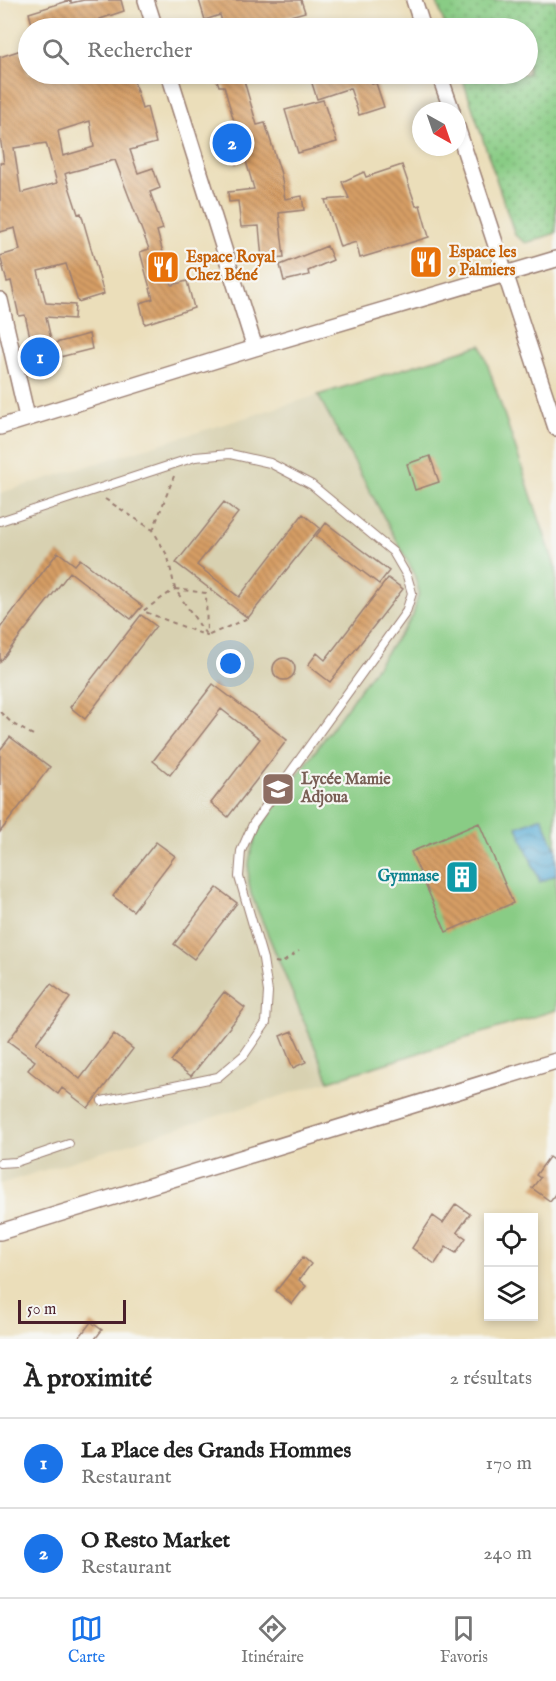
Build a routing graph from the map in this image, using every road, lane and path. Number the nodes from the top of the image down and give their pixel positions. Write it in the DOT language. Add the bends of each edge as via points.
graph roads {
  1 [pos="146,0"];
  2 [pos="414,0"];
  3 [pos="152,18"];
  4 [pos="420,18"];
  5 [pos="172,84"];
  6 [pos="443,84"];
  7 [pos="449,102"];
  8 [pos="466,153"];
  9 [pos="556,259"];
  10 [pos="508,275"];
  11 [pos="0,300"];
  12 [pos="255,348"];
  13 [pos="27,417"];
  14 [pos="0,427"];
  15 [pos="556,429"];
  16 [pos="179,463"];
  17 [pos="92,491"];
  18 [pos="0,522"];
  19 [pos="153,530"];
  20 [pos="175,589"];
  21 [pos="248,618"];
  22 [pos="207,636"];
  23 [pos="0,712"];
  24 [pos="35,736"];
  25 [pos="299,951"];
  26 [pos="263,959"];
  27 [pos="556,1061"];
  28 [pos="102,1101"];
  29 [pos="69,1144"];
  30 [pos="0,1163"];
  31 [pos="0,1232"];
  1 -- 3 [label="street"];
  2 -- 4 [label="street"];
  5 -- 12 [label="street"];
  6 -- 7 [label="street"];
  8 -- 10 [label="street"];
  9 -- 10 [label="street"];
  10 -- 12 [label="street"];
  10 -- 15 [label="street"];
  11 -- 13 [label="street"];
  12 -- 13 [label="street"];
  13 -- 14 [label="street"];
  16 -- 17 [label="lane"];
  16 -- 19 [label="path"];
  16 -- 26 [label="lane" via="195,457 230,454 270,463 312,485 393,552 412,593 406,612 253,824 241,851 239,877"];
  17 -- 18 [label="lane"];
  17 -- 19 [label="path"];
  19 -- 20 [label="path" via="168,557"];
  20 -- 22 [label="path"];
  20 -- 22 [label="path" via="206,593"];
  20 -- 22 [label="path" via="143,611"];
  21 -- 22 [label="path"];
  23 -- 24 [label="path"];
  25 -- 26 [label="path" via="282,963"];
  26 -- 28 [label="lane" via="268,992 266,1023 244,1055 218,1077"];
  27 -- 31 [label="street"];
  29 -- 30 [label="lane" via="16,1162"];
}
